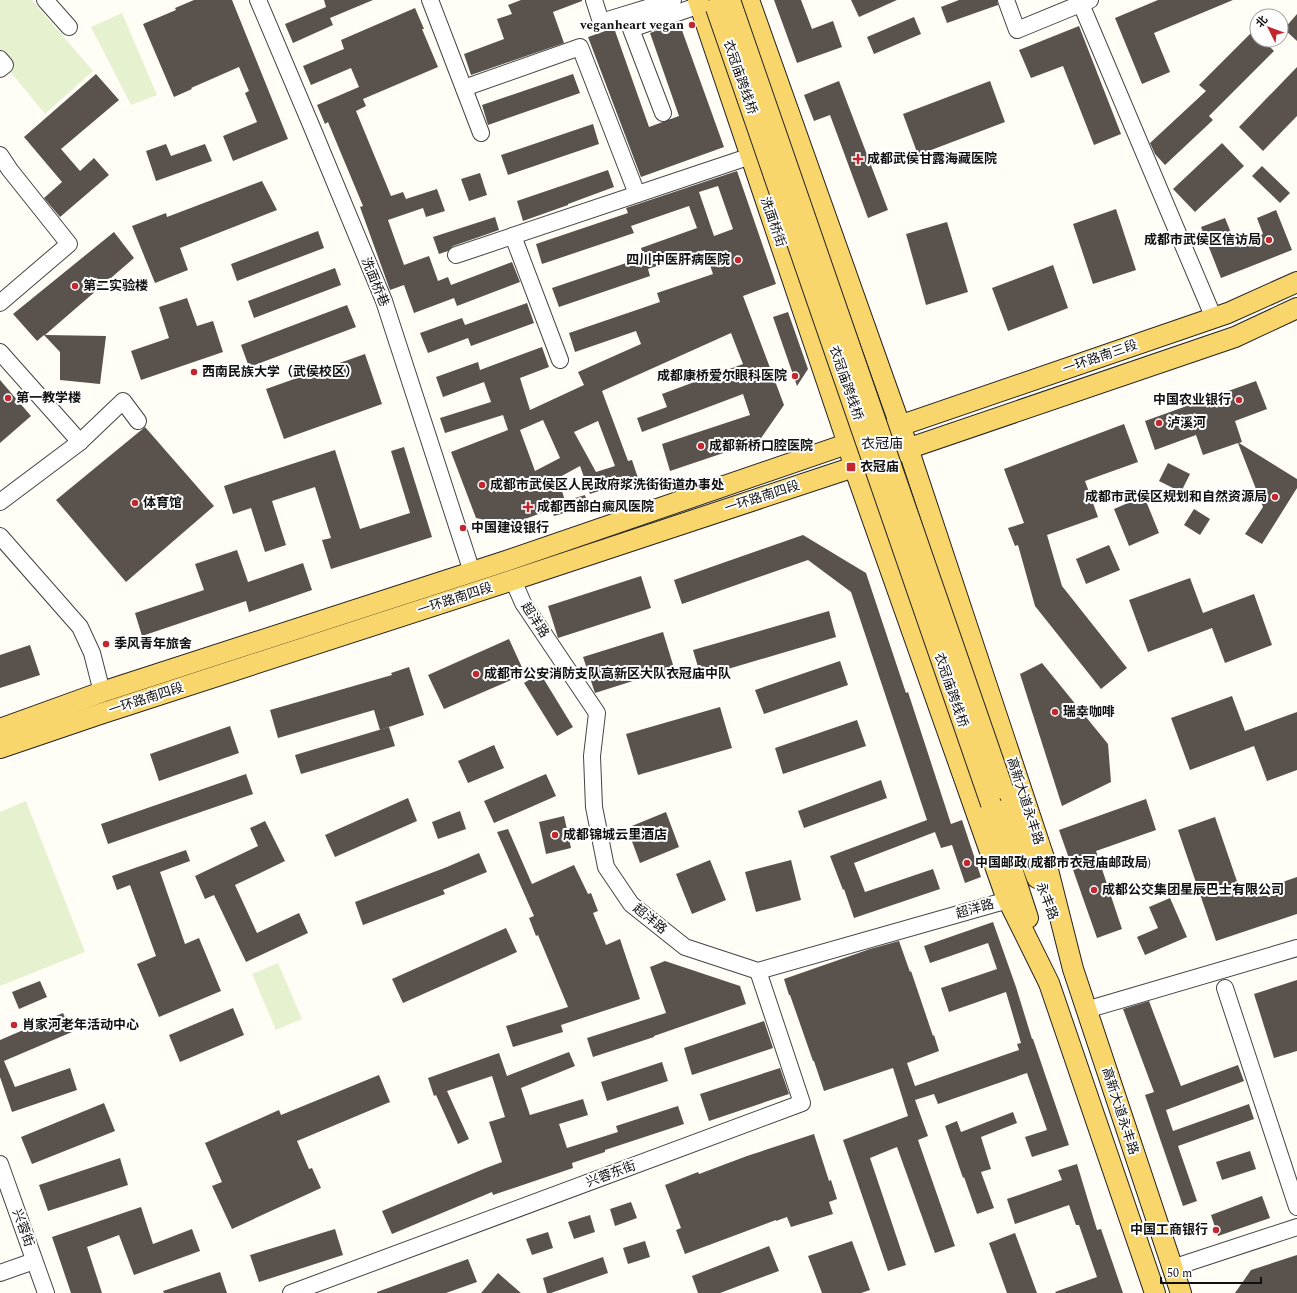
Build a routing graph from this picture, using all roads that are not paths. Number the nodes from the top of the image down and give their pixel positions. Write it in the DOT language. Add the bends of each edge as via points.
graph roads {
  1 [pos="45,0"];
  2 [pos="258,0"];
  3 [pos="430,0"];
  4 [pos="594,0"];
  5 [pos="673,0"];
  6 [pos="1006,0"];
  7 [pos="719,2"];
  8 [pos="1086,2"];
  9 [pos="69,28"];
  10 [pos="0,59"];
  11 [pos="0,69"];
  12 [pos="464,88"];
  13 [pos="663,113"];
  14 [pos="481,133"];
  15 [pos="0,155"];
  16 [pos="751,156"];
  17 [pos="637,194"];
  18 [pos="513,236"];
  19 [pos="456,255"];
  20 [pos="1297,282"];
  21 [pos="0,303"];
  22 [pos="1297,308"];
  23 [pos="1213,316"];
  24 [pos="0,352"];
  25 [pos="560,360"];
  26 [pos="138,421"];
  27 [pos="900,426"];
  28 [pos="80,442"];
  29 [pos="848,444"];
  30 [pos="908,448"];
  31 [pos="854,467"];
  32 [pos="0,502"];
  33 [pos="0,536"];
  34 [pos="472,572"];
  35 [pos="513,580"];
  36 [pos="102,692"];
  37 [pos="0,729"];
  38 [pos="0,748"];
  39 [pos="1003,788"];
  40 [pos="991,804"];
  41 [pos="1008,900"];
  42 [pos="1297,948"];
  43 [pos="1073,969"];
  44 [pos="758,972"];
  45 [pos="1049,983"];
  46 [pos="1225,988"];
  47 [pos="1086,1010"];
  48 [pos="0,1164"];
  49 [pos="1297,1206"];
  50 [pos="1297,1227"];
  51 [pos="34,1260"];
  52 [pos="1172,1268"];
  53 [pos="0,1273"];
  54 [pos="46,1293"];
  55 [pos="290,1293"];
  56 [pos="1155,1293"];
  57 [pos="1180,1293"];
  1 -- 9 [label="street"];
  2 -- 34 [label="street, 洗面桥巷" via="384,301"];
  3 -- 12 [label="street"];
  4 -- 5 [label="street" via="601,22"];
  6 -- 8 [label="street" via="1017,30"];
  7 -- 13 [label="street" via="631,29"];
  7 -- 16 [label="main road, 洗面桥街"];
  7 -- 27 [label="main road"];
  7 -- 39 [label="main road, 衣冠庙跨线桥, bridge"];
  7 -- 40 [label="main road, 衣冠庙跨线桥, bridge"];
  8 -- 23 [label="street"];
  10 -- 11 [label="street" via="5,65"];
  12 -- 14 [label="street"];
  12 -- 17 [label="street" via="580,47"];
  15 -- 21 [label="street" via="69,244"];
  16 -- 17 [label="street"];
  16 -- 29 [label="main road, 洗面桥街"];
  17 -- 18 [label="street"];
  18 -- 19 [label="street"];
  18 -- 25 [label="street"];
  20 -- 27 [label="main road, 一环路南三段" via="1228,314"];
  22 -- 30 [label="main road, 一环路南三段" via="1235,337"];
  24 -- 28 [label="street"];
  26 -- 28 [label="street" via="123,401"];
  27 -- 29 [label="main road, 一环路南四段"];
  27 -- 30 [label="main road, 高新大道永丰路"];
  28 -- 32 [label="street"];
  29 -- 31 [label="main road, 高新大道永丰路"];
  29 -- 34 [label="main road, 一环路南四段"];
  30 -- 31 [label="main road, 一环路南四段"];
  30 -- 43 [label="main road, 高新大道永丰路" via="1048,870"];
  31 -- 35 [label="main road, 一环路南四段"];
  31 -- 41 [label="main road, 高新大道永丰路"];
  33 -- 36 [label="street" via="80,627 92,654"];
  34 -- 36 [label="main road, 一环路南四段"];
  35 -- 38 [label="main road, 一环路南四段"];
  35 -- 44 [label="street, 超洋路" via="523,603 596,713 592,756 594,807 606,867 631,904 685,947"];
  36 -- 37 [label="main road, 一环路南四段"];
  39 -- 43 [label="main road, 永丰路"];
  40 -- 45 [label="main road, 永丰路"];
  41 -- 44 [label="street, 超洋路"];
  41 -- 45 [label="main road, 高新大道永丰路"];
  42 -- 47 [label="street"];
  43 -- 47 [label="main road, 高新大道永丰路"];
  44 -- 55 [label="street, 兴蓉东街" via="802,1103"];
  45 -- 56 [label="main road, 高新大道永丰路"];
  46 -- 49 [label="street"];
  47 -- 52 [label="main road, 高新大道永丰路"];
  48 -- 51 [label="street, 兴蓉街"];
  50 -- 52 [label="street"];
  51 -- 53 [label="street"];
  51 -- 54 [label="street, 兴蓉街"];
  52 -- 57 [label="main road, 高新大道永丰路"];
}
